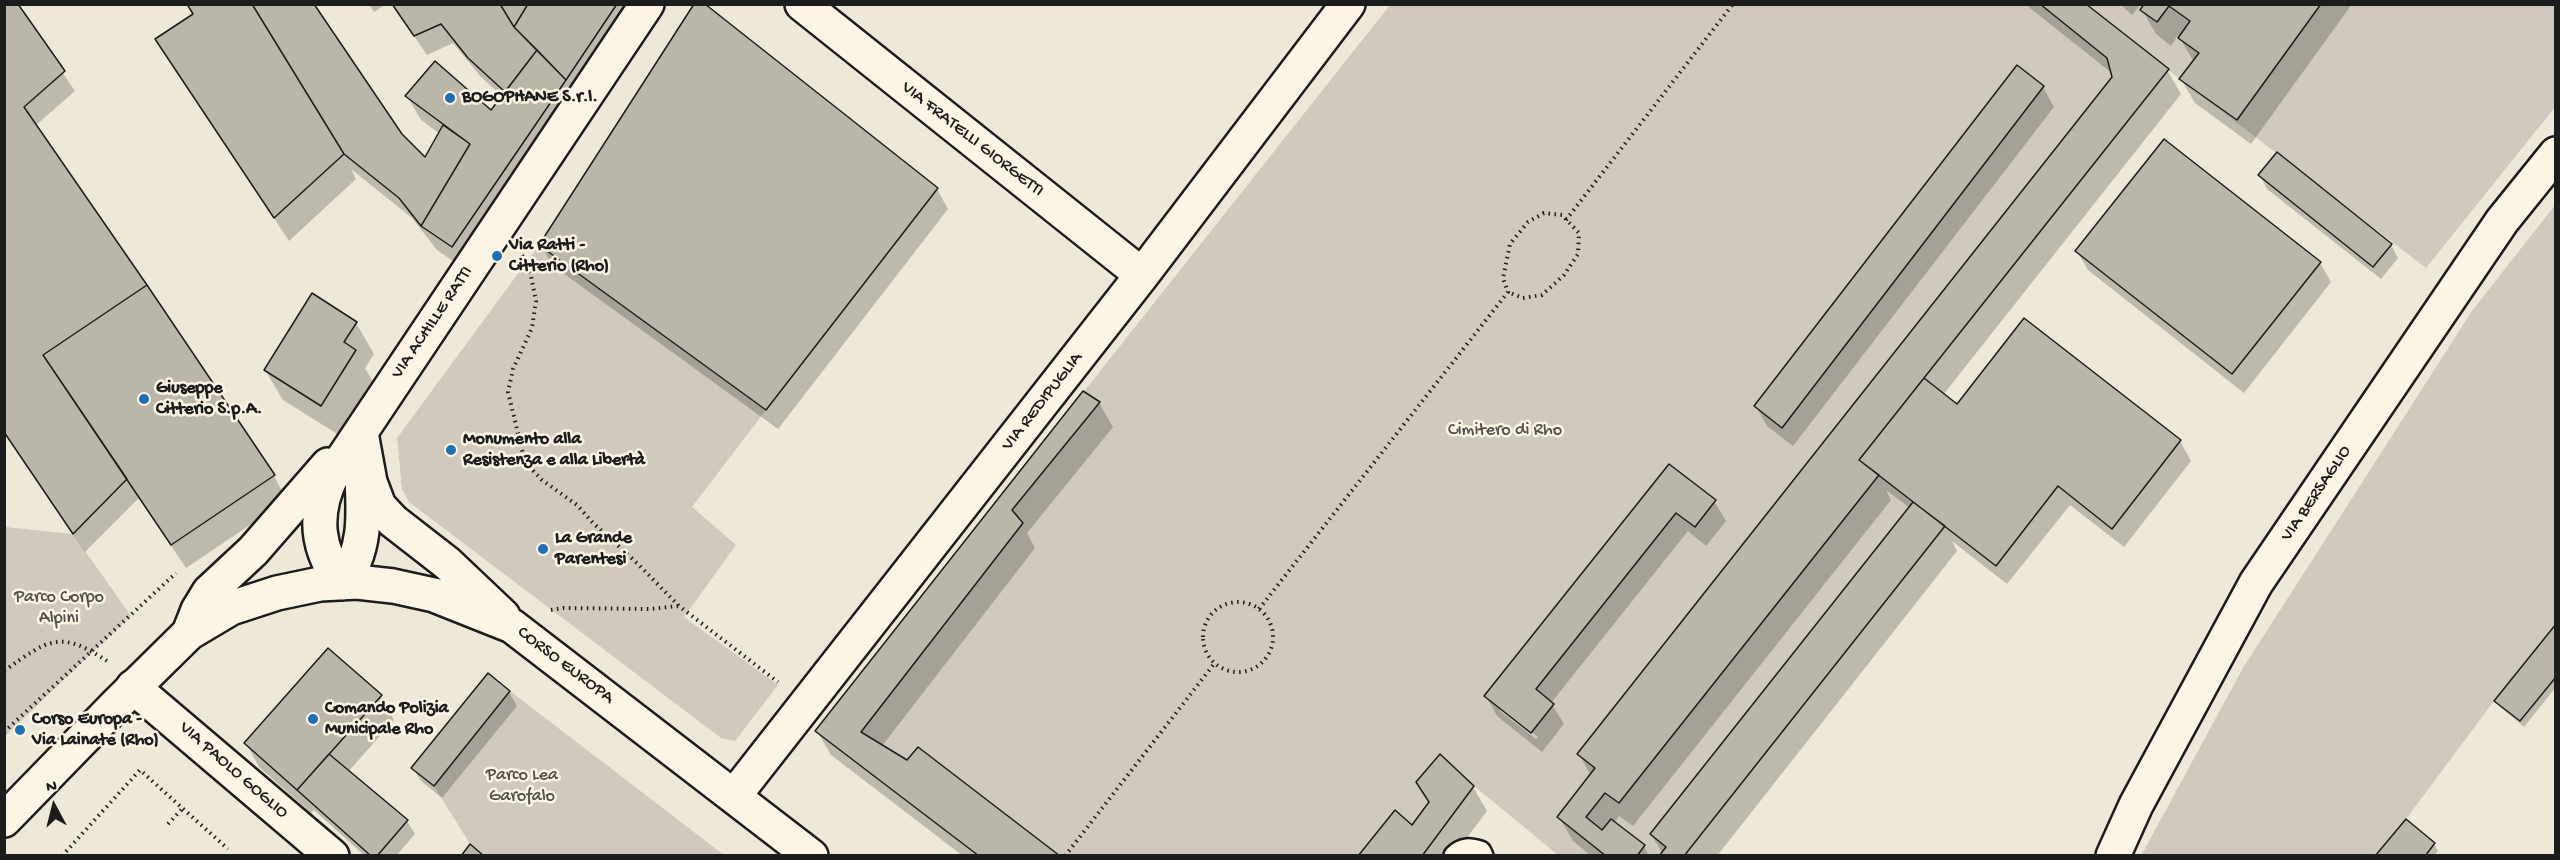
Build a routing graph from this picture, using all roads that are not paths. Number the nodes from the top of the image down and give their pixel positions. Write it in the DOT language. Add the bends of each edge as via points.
graph roads {
  1 [pos="647,4"];
  2 [pos="801,4"];
  3 [pos="1348,4"];
  4 [pos="2556,154"];
  5 [pos="1142,275"];
  6 [pos="361,433"];
  7 [pos="342,583"];
  8 [pos="512,626"];
  9 [pos="189,633"];
  10 [pos="136,685"];
  11 [pos="734,796"];
  12 [pos="4,820"];
  13 [pos="332,855"];
  14 [pos="811,855"];
  15 [pos="1455,855"];
  16 [pos="1482,855"];
  17 [pos="2113,855"];
  1 -- 6 [label="street, VIA ACHILLE RATTI"];
  2 -- 5 [label="street, VIA FRATELLI GIORGETTI"];
  3 -- 5 [label="street, VIA REDIPUGLIA"];
  4 -- 17 [label="street, VIA BERSAGLIO" via="2502,221 2256,583"];
  5 -- 11 [label="street, VIA REDIPUGLIA"];
  6 -- 7 [label="street" via="363,530 358,557"];
  6 -- 7 [label="street, VIA ACHILLE RATTI" via="332,475 323,493 320,512 321,544"];
  6 -- 8 [label="street" via="379,506 447,563"];
  6 -- 9 [label="street, VIA ACHILLE RATTI" via="253,551 209,592"];
  7 -- 8 [label="street, CORSO EUROPA" via="393,586 434,595"];
  7 -- 9 [label="street, CORSO EUROPA" via="320,584 231,608"];
  8 -- 11 [label="street, CORSO EUROPA"];
  9 -- 10 [label="street, CORSO EUROPA"];
  10 -- 12 [label="street, CORSO EUROPA"];
  10 -- 13 [label="street, VIA PAOLO GOGLIO"];
  11 -- 14 [label="street, CORSO EUROPA"];
  15 -- 16 [label="lane" via="1470,849"];
}
